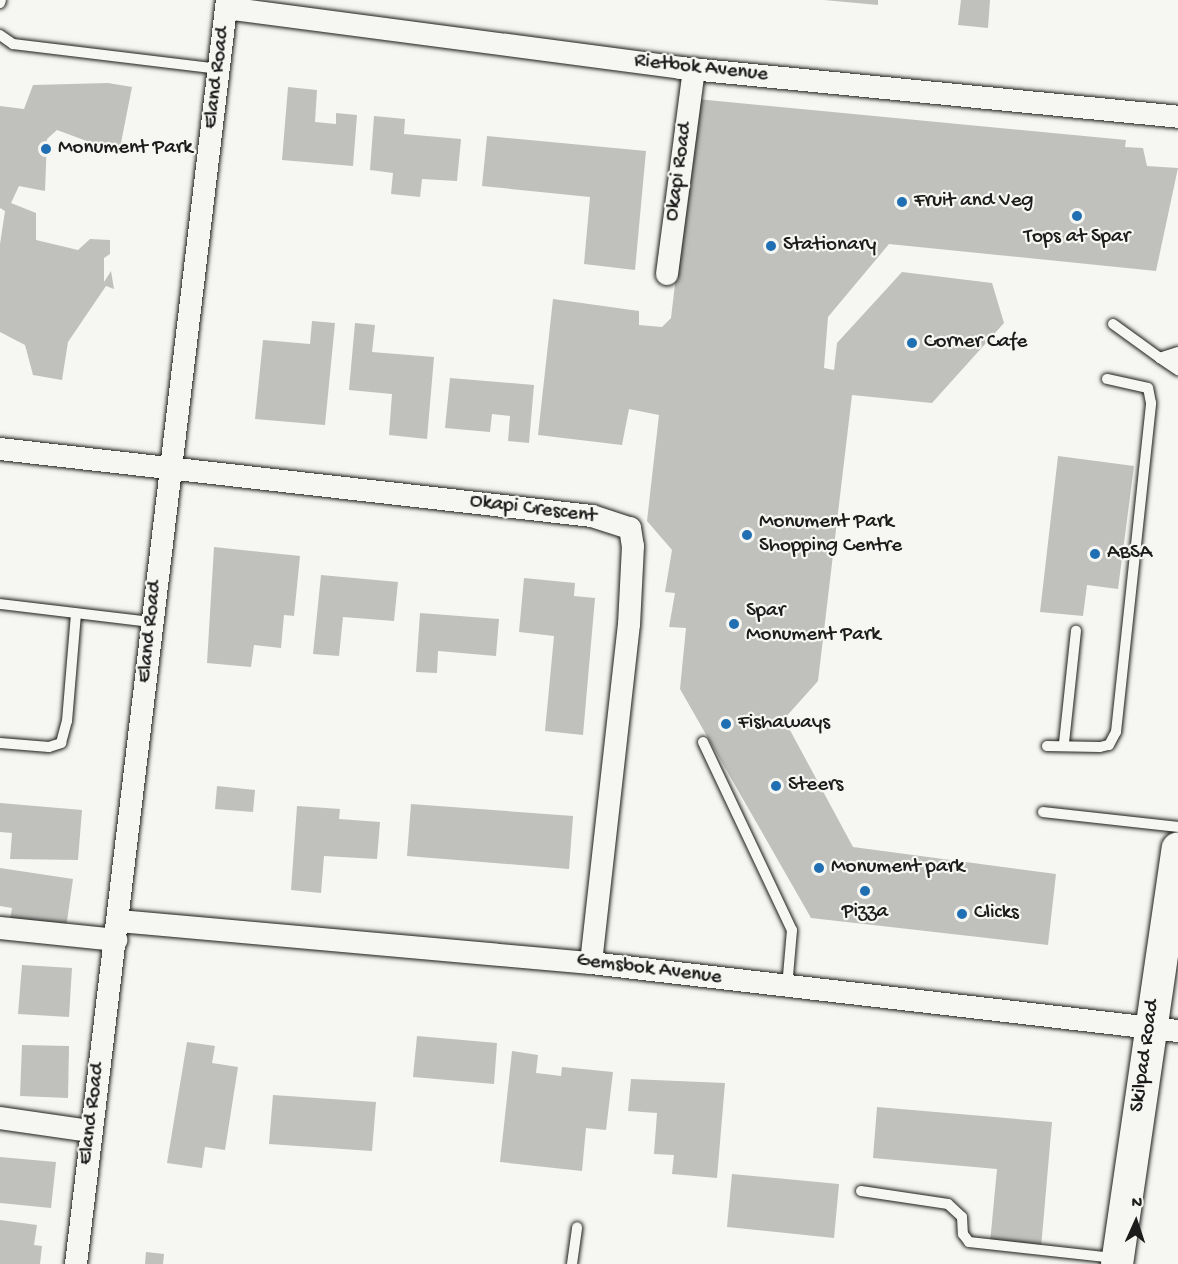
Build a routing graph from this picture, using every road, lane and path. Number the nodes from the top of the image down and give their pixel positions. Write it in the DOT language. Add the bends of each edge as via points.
graph roads {
  1 [pos="225,2"];
  2 [pos="0,35"];
  3 [pos="219,69"];
  4 [pos="694,69"];
  5 [pos="1178,117"];
  6 [pos="667,274"];
  7 [pos="1113,324"];
  8 [pos="1178,352"];
  9 [pos="1160,358"];
  10 [pos="1178,360"];
  11 [pos="1178,370"];
  12 [pos="1107,379"];
  13 [pos="0,449"];
  14 [pos="170,467"];
  15 [pos="0,604"];
  16 [pos="76,613"];
  17 [pos="152,622"];
  18 [pos="1076,631"];
  19 [pos="703,742"];
  20 [pos="0,743"];
  21 [pos="1064,743"];
  22 [pos="1047,746"];
  23 [pos="1043,812"];
  24 [pos="1178,828"];
  25 [pos="1178,848"];
  26 [pos="0,928"];
  27 [pos="118,930"];
  28 [pos="591,963"];
  29 [pos="787,987"];
  30 [pos="1164,1029"];
  31 [pos="0,1118"];
  32 [pos="90,1131"];
  33 [pos="861,1191"];
  34 [pos="577,1227"];
  35 [pos="1117,1261"];
  36 [pos="76,1264"];
  37 [pos="572,1264"];
  1 -- 3 [label="street, Eland Road"];
  1 -- 4 [label="street, Rietbok Avenue"];
  2 -- 3 [label="lane" via="13,44"];
  3 -- 14 [label="street, Eland Road"];
  4 -- 5 [label="street, Rietbok Avenue"];
  4 -- 6 [label="street, Okapi Road"];
  7 -- 9 [label="lane"];
  8 -- 9 [label="lane"];
  9 -- 10 [label="lane"];
  9 -- 11 [label="lane"];
  12 -- 21 [label="lane" via="1148,388 1151,403 1116,732 1109,745 1100,747"];
  13 -- 14 [label="street, Okapi Crescent"];
  14 -- 17 [label="street, Eland Road"];
  14 -- 28 [label="street, Okapi Crescent" via="600,518 630,528 633,546 629,624"];
  15 -- 16 [label="lane"];
  16 -- 17 [label="lane"];
  16 -- 20 [label="lane" via="61,743 50,747"];
  17 -- 27 [label="street, Eland Road"];
  18 -- 21 [label="lane"];
  19 -- 29 [label="lane" via="792,930"];
  21 -- 22 [label="lane"];
  23 -- 24 [label="lane"];
  25 -- 30 [label="street, Skilpad Road"];
  26 -- 27 [label="street, Gemsbok Avenue"];
  27 -- 28 [label="street, Gemsbok Avenue"];
  27 -- 32 [label="street, Eland Road"];
  28 -- 29 [label="street, Gemsbok Avenue"];
  29 -- 30 [label="street, Gemsbok Avenue"];
  30 -- 35 [label="street, Skilpad Road"];
  31 -- 32 [label="street"];
  32 -- 36 [label="street, Eland Road"];
  33 -- 35 [label="lane" via="948,1204 962,1217 969,1242"];
  34 -- 37 [label="lane"];
}
